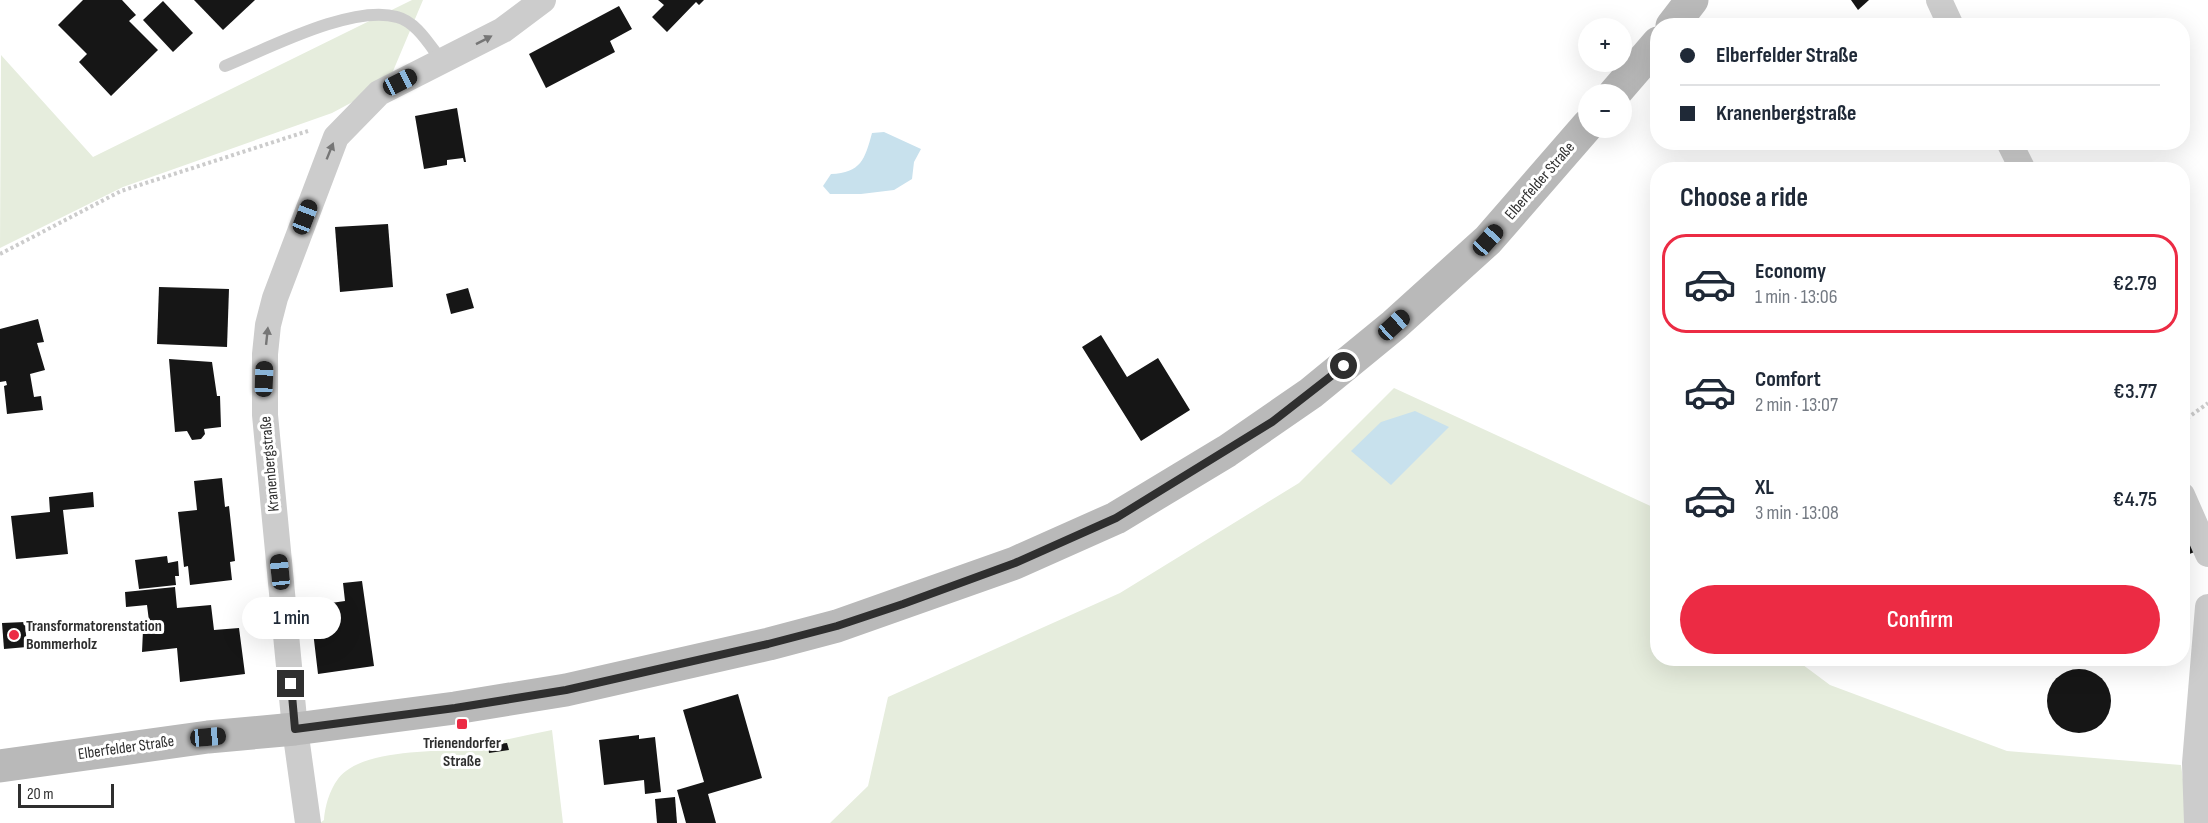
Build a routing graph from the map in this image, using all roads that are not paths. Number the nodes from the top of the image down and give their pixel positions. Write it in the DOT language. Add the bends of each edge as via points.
graph roads {
  1 [pos="543,0"];
  2 [pos="1692,0"];
  3 [pos="1939,0"];
  4 [pos="1678,18"];
  5 [pos="1947,18"];
  6 [pos="1650,52"];
  7 [pos="442,62"];
  8 [pos="225,66"];
  9 [pos="1623,84"];
  10 [pos="1578,136"];
  11 [pos="2190,513"];
  12 [pos="2208,554"];
  13 [pos="2208,607"];
  14 [pos="295,729"];
  15 [pos="0,766"];
  16 [pos="308,823"];
  17 [pos="2197,823"];
  7 -- 1 [label="street, Kranenbergstraße, one-way" via="502,30"];
  2 -- 4 [label="main road"];
  3 -- 5 [label="street"];
  6 -- 9 [label="main road"];
  7 -- 8 [label="lane" via="416,27 397,16 367,15 327,24"];
  14 -- 7 [label="street, Kranenbergstraße, one-way" via="265,415 265,354 275,298 336,137 379,93"];
  10 -- 14 [label="main road, Elberfelder Straße" via="1488,240 1384,333 1272,422 1116,518 1015,563 914,600 768,644 566,690"];
  11 -- 12 [label="street"];
  13 -- 17 [label="street" via="2195,763"];
  14 -- 15 [label="main road, Elberfelder Straße"];
  14 -- 16 [label="street"];
}
